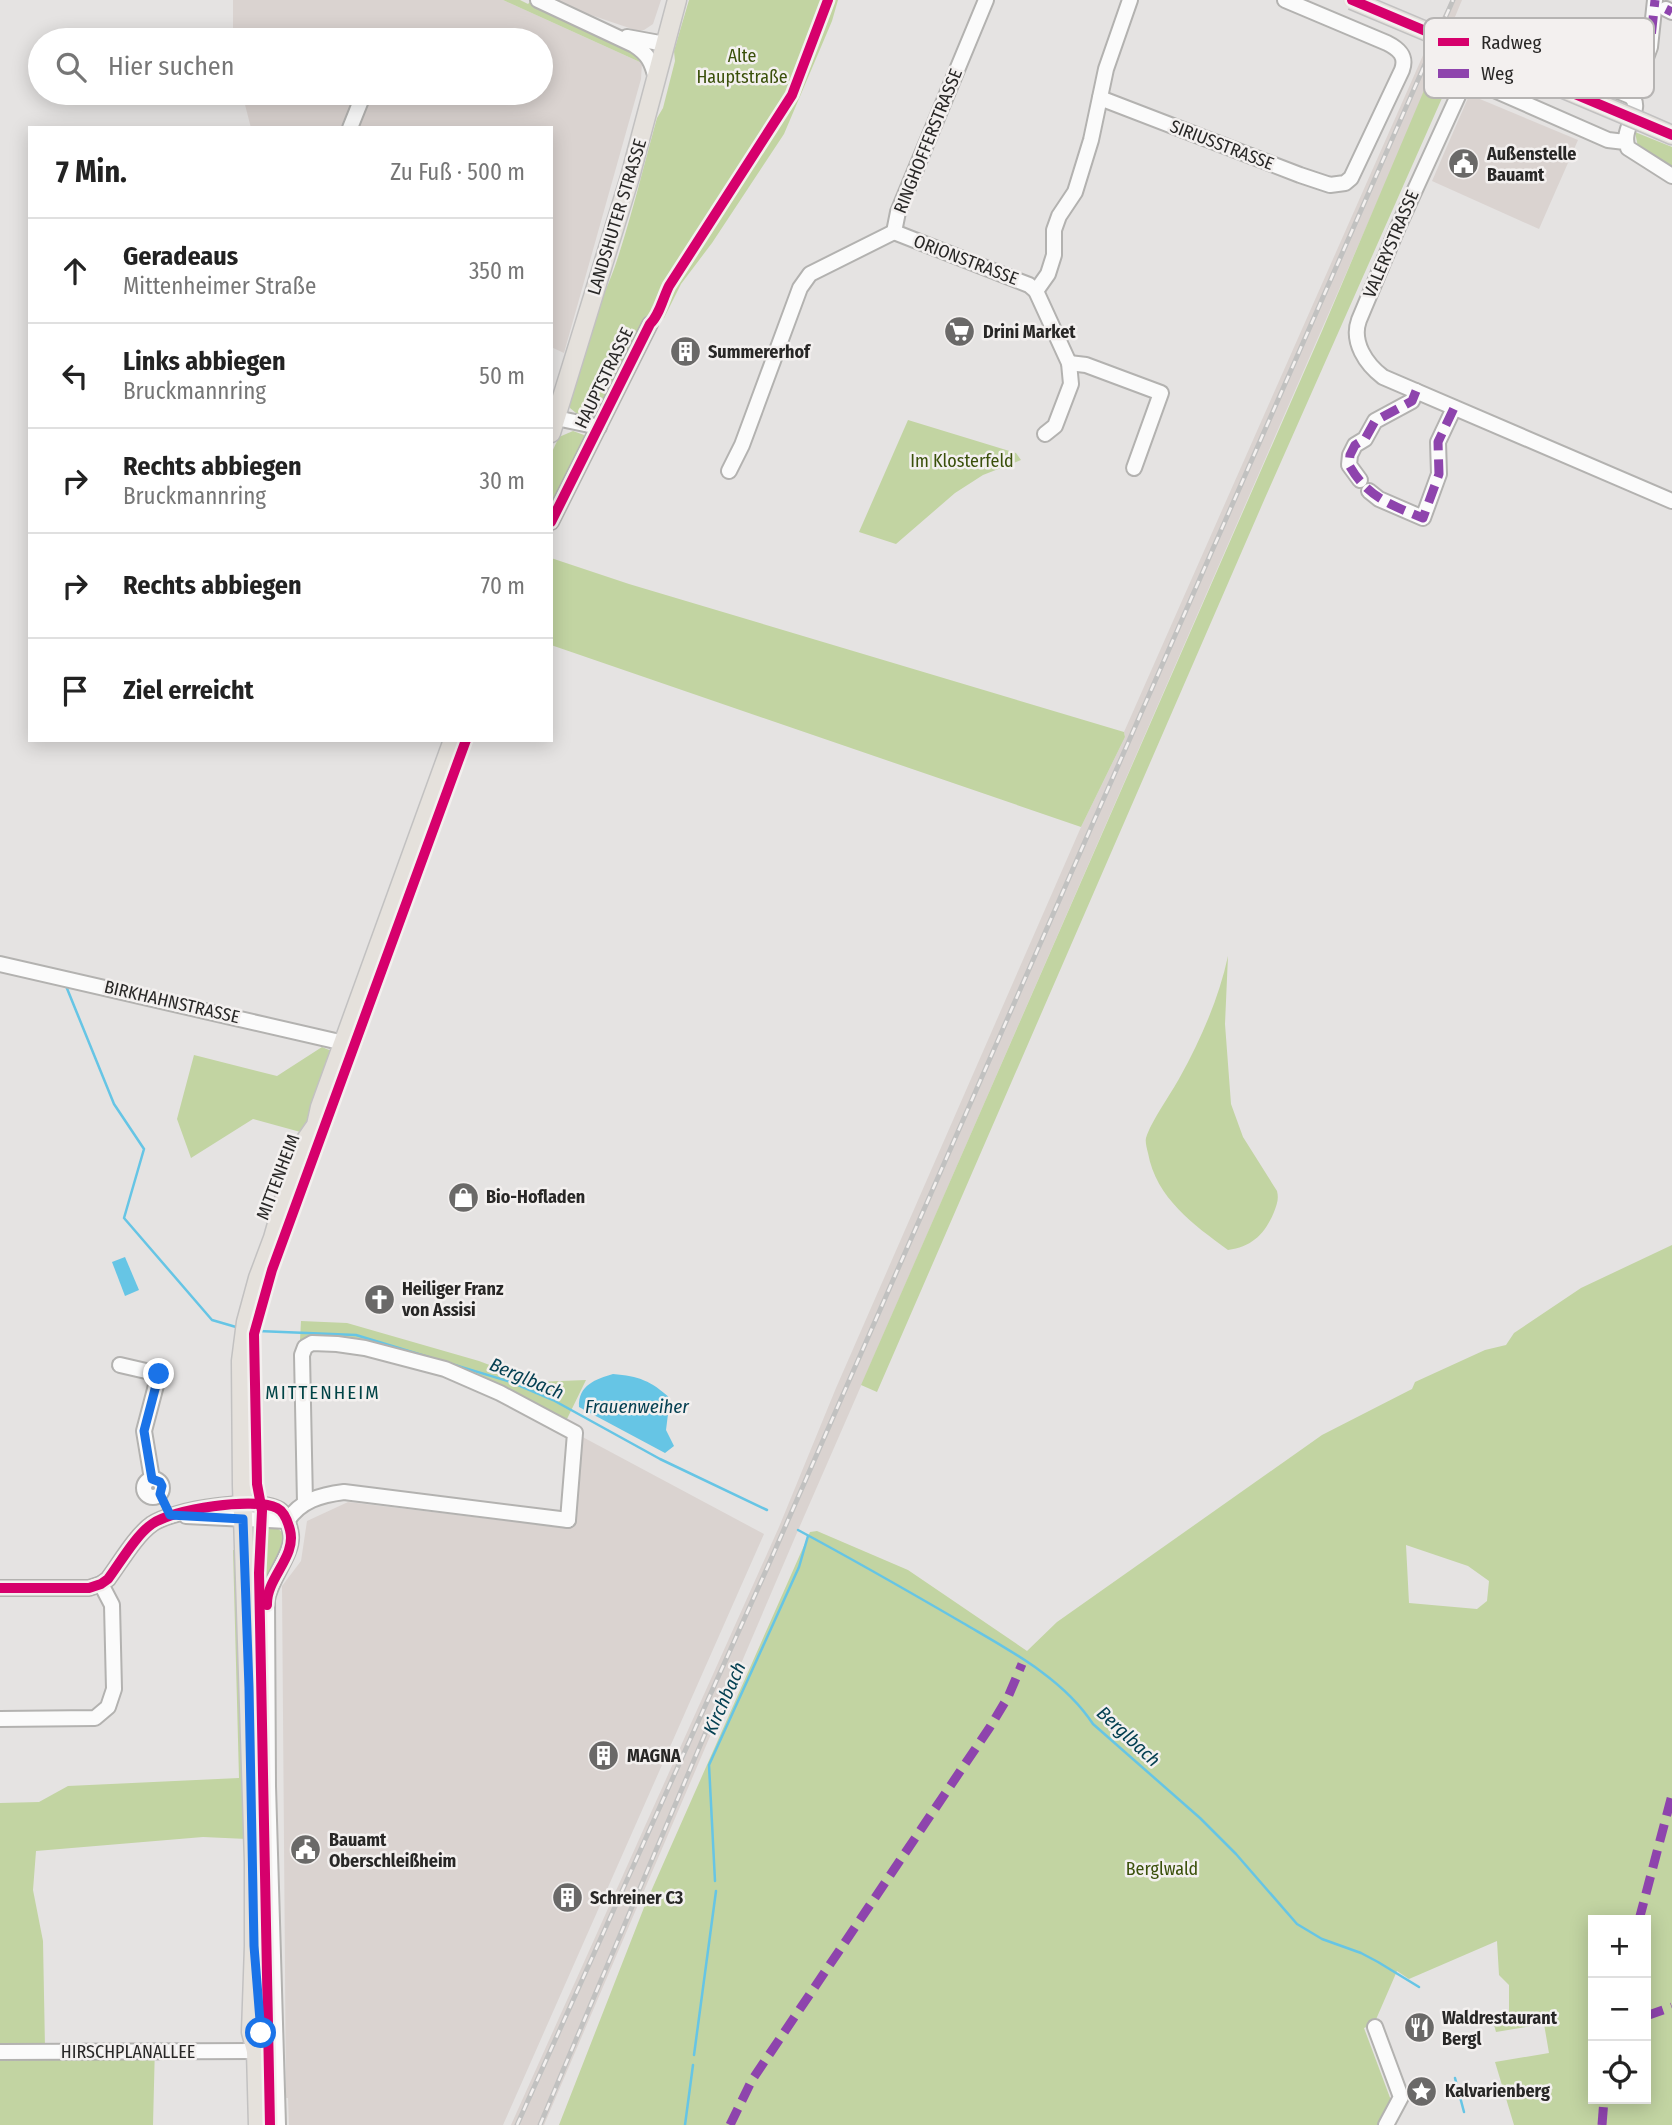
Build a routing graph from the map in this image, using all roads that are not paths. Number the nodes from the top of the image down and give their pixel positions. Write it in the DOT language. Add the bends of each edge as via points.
graph roads {
  1 [pos="538,0"];
  2 [pos="677,0"];
  3 [pos="986,0"];
  4 [pos="1130,0"];
  5 [pos="1285,0"];
  6 [pos="1352,0"];
  7 [pos="1664,5"];
  8 [pos="1424,30"];
  9 [pos="618,36"];
  10 [pos="1654,36"];
  11 [pos="665,44"];
  12 [pos="656,79"];
  13 [pos="1456,98"];
  14 [pos="1510,98"];
  15 [pos="1585,98"];
  16 [pos="1630,98"];
  17 [pos="1100,99"];
  18 [pos="359,105"];
  19 [pos="351,126"];
  20 [pos="1672,135"];
  21 [pos="1625,142"];
  22 [pos="1672,176"];
  23 [pos="894,232"];
  24 [pos="1036,291"];
  25 [pos="650,324"];
  26 [pos="1069,363"];
  27 [pos="1416,391"];
  28 [pos="1454,408"];
  29 [pos="554,425"];
  30 [pos="599,427"];
  31 [pos="1045,434"];
  32 [pos="1134,468"];
  33 [pos="729,471"];
  34 [pos="1672,501"];
  35 [pos="553,518"];
  36 [pos="452,742"];
  37 [pos="0,964"];
  38 [pos="344,1043"];
  39 [pos="120,1365"];
  40 [pos="580,1500"];
  41 [pos="305,1503"];
  42 [pos="243,1512"];
  43 [pos="172,1515"];
  44 [pos="568,1520"];
  45 [pos="287,1521"];
  46 [pos="101,1584"];
  47 [pos="0,1587"];
  48 [pos="0,1719"];
  49 [pos="1375,2027"];
  50 [pos="256,2051"];
  51 [pos="0,2052"];
  52 [pos="258,2125"];
  53 [pos="278,2125"];
  54 [pos="1386,2125"];
  1 -- 9 [label="street"];
  2 -- 11 [label="main road, LANDSHUTER STRASSE"];
  3 -- 23 [label="street, RINGHOFFERSTRASSE" via="898,212"];
  4 -- 17 [label="street"];
  5 -- 17 [label="street, SIRIUSSTRASSE" via="1387,43 1403,56 1402,69 1368,146 1356,172 1345,183 1330,185 1300,175"];
  6 -- 8 [label="main road, bridge"];
  7 -- 10 [label="street"];
  9 -- 11 [label="street"];
  9 -- 12 [label="street" via="645,52"];
  11 -- 12 [label="main road, LANDSHUTER STRASSE"];
  12 -- 29 [label="main road, LANDSHUTER STRASSE"];
  13 -- 27 [label="street, VALERYSTRASSE" via="1356,329 1369,367"];
  14 -- 21 [label="street" via="1608,140"];
  15 -- 20 [label="main road, bridge"];
  16 -- 21 [label="street" via="1637,106"];
  17 -- 24 [label="street" via="1074,192 1054,230 1048,274"];
  18 -- 19 [label="street"];
  21 -- 22 [label="street" via="1635,154"];
  23 -- 24 [label="street, ORIONSTRASSE"];
  23 -- 33 [label="street, RINGHOFFERSTRASSE" via="810,274 800,288"];
  24 -- 26 [label="street"];
  25 -- 30 [label="street, HAUPTSTRASSE"];
  26 -- 31 [label="street" via="1070,384 1055,426"];
  26 -- 32 [label="street" via="1161,393"];
  27 -- 28 [label="street, VALERYSTRASSE"];
  27 -- 28 [label="street" via="1412,401 1375,421 1365,439 1355,445 1349,465 1379,499 1423,519 1439,474 1438,442"];
  28 -- 34 [label="street, VALERYSTRASSE"];
  29 -- 30 [label="street, HAUPTSTRASSE"];
  30 -- 35 [label="street, HAUPTSTRASSE"];
  36 -- 38 [label="main road"];
  37 -- 38 [label="street, BIRKHAHNSTRASSE"];
  38 -- 42 [label="main road, MITTENHEIM" via="289,1209 273,1238 250,1302 240,1381"];
  39 -- 43 [label="street" via="159,1374 144,1431 152,1479 145,1484 145,1492 152,1497 160,1494"];
  40 -- 44 [label="street"];
  41 -- 44 [label="street" via="344,1492"];
  41 -- 44 [label="street" via="302,1355 312,1343 337,1344 444,1369 500,1392 575,1433"];
  41 -- 45 [label="street"];
  42 -- 43 [label="street"];
  42 -- 45 [label="street"];
  42 -- 50 [label="main road, MITTENHEIM" via="254,1946 251,2032"];
  43 -- 46 [label="street" via="149,1526"];
  45 -- 53 [label="street" via="291,1545 267,1600"];
  46 -- 47 [label="street" via="89,1588"];
  46 -- 48 [label="street" via="112,1605 114,1689 108,1707 95,1718"];
  49 -- 54 [label="street" via="1401,2097"];
  50 -- 51 [label="street, HIRSCHPLANALLEE"];
  50 -- 52 [label="main road, MITTENHEIM"];
}
